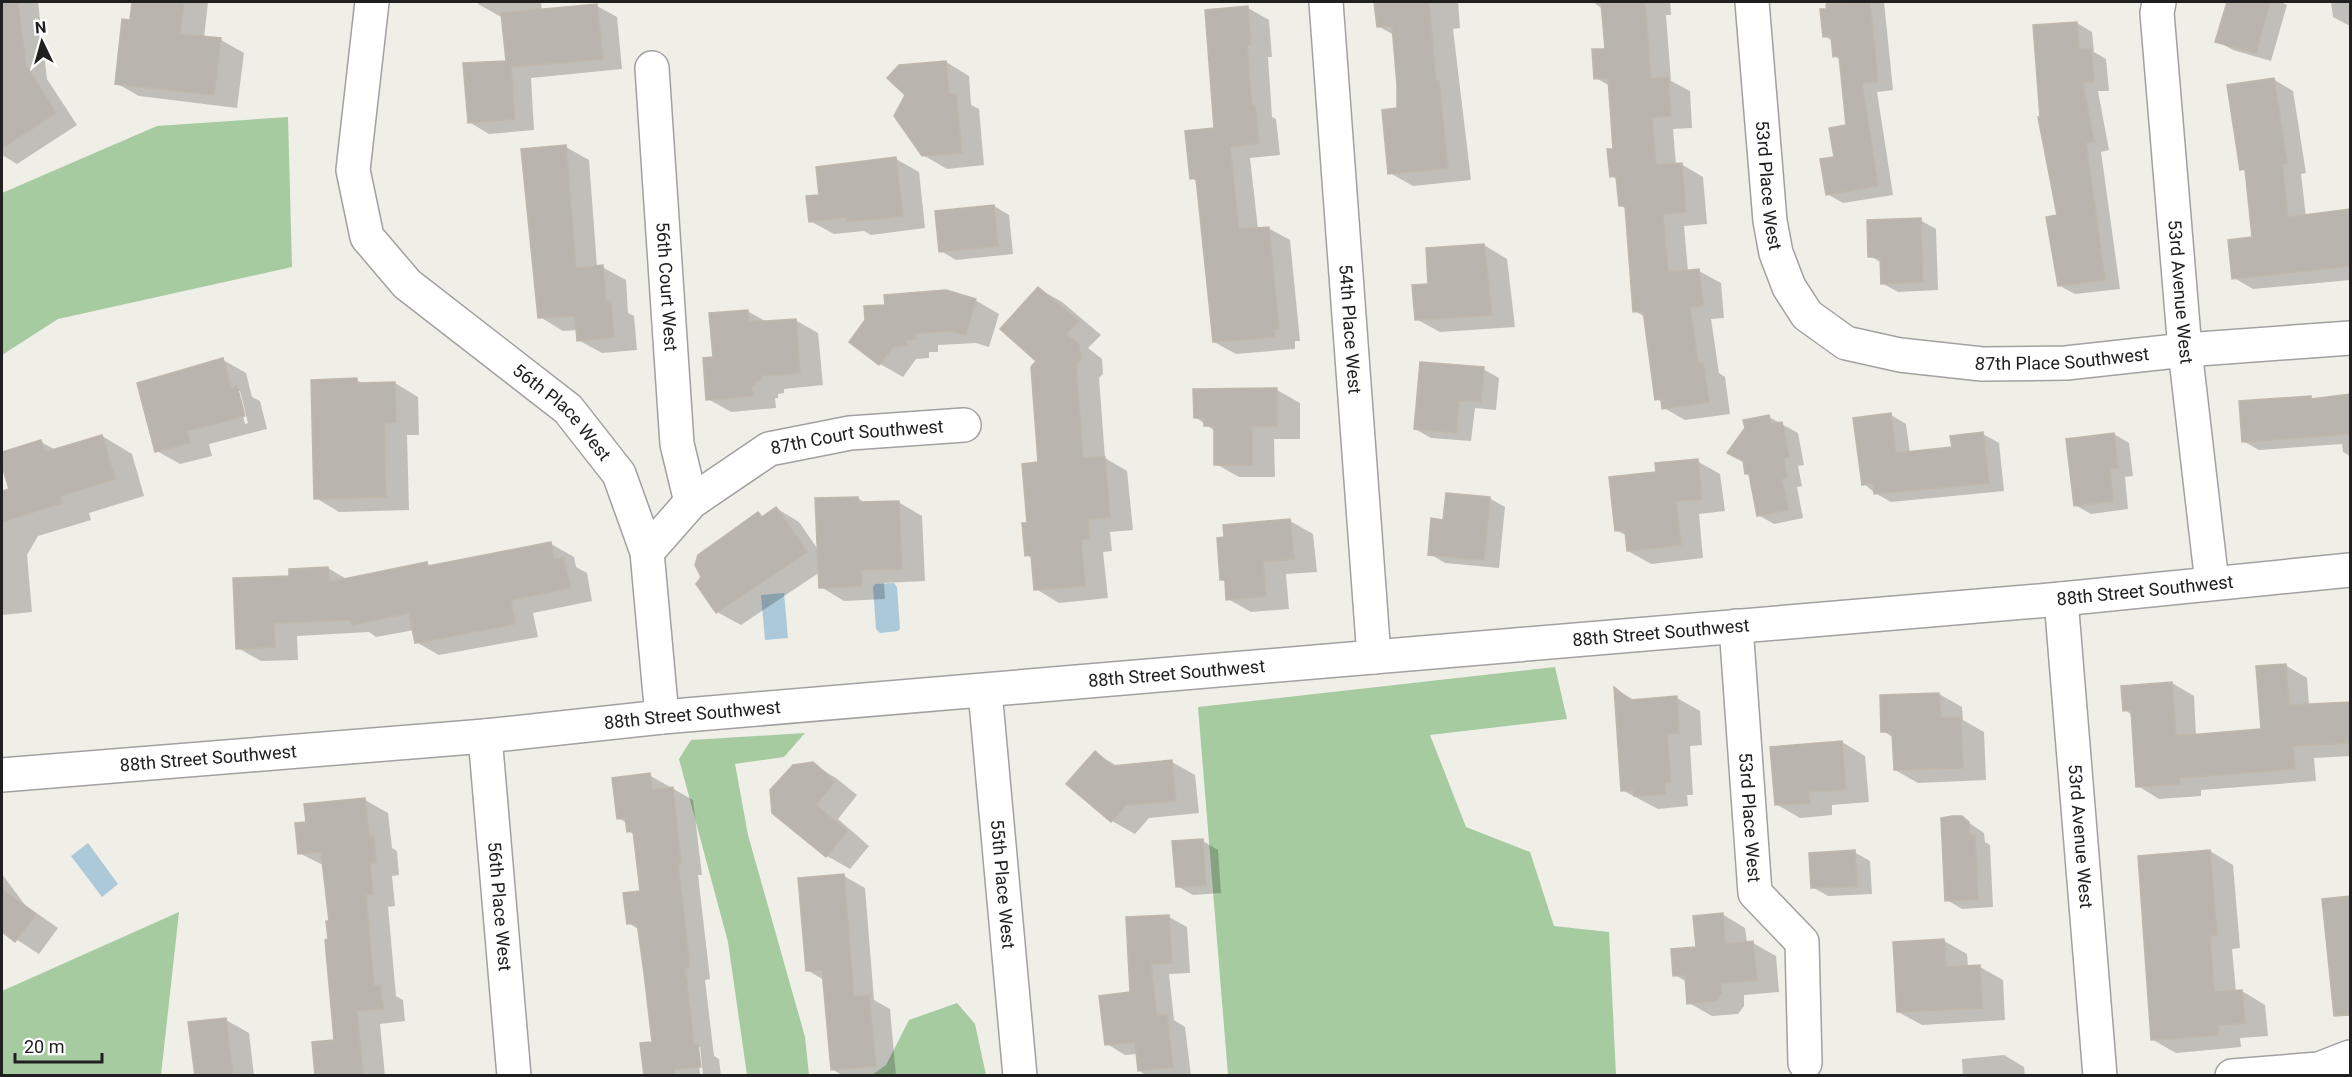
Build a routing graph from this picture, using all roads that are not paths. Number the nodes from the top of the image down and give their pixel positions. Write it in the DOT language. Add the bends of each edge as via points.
graph roads {
  1 [pos="372,2"];
  2 [pos="1326,2"];
  3 [pos="1752,2"];
  4 [pos="2159,2"];
  5 [pos="652,68"];
  6 [pos="2350,338"];
  7 [pos="1846,344"];
  8 [pos="2185,350"];
  9 [pos="964,424"];
  10 [pos="691,502"];
  11 [pos="647,552"];
  12 [pos="2350,570"];
  13 [pos="2212,583"];
  14 [pos="2061,599"];
  15 [pos="1736,626"];
  16 [pos="1374,657"];
  17 [pos="985,691"];
  18 [pos="662,717"];
  19 [pos="485,736"];
  20 [pos="2,775"];
  21 [pos="2350,1057"];
  22 [pos="1805,1063"];
  23 [pos="514,1076"];
  24 [pos="1020,1076"];
  25 [pos="2100,1076"];
  26 [pos="2232,1076"];
  1 -- 11 [label="street, 56th Place West" via="353,170 368,237 406,284 568,409 619,474"];
  2 -- 16 [label="street, 54th Place West"];
  3 -- 7 [label="street, 53rd Place West" via="1776,253 1789,287 1807,315"];
  4 -- 8 [label="street, 53rd Avenue West"];
  5 -- 10 [label="street, 56th Court West" via="677,444"];
  6 -- 8 [label="street, 87th Place Southwest"];
  7 -- 8 [label="street, 87th Place Southwest" via="1900,355 1982,364 2066,363"];
  8 -- 13 [label="street, 53rd Avenue West"];
  9 -- 10 [label="street, 87th Court Southwest" via="850,433 769,449"];
  10 -- 11 [label="street, 87th Court Southwest"];
  11 -- 18 [label="street, 56th Place West"];
  12 -- 13 [label="street, 88th Street Southwest"];
  13 -- 14 [label="street, 88th Street Southwest"];
  14 -- 15 [label="street, 88th Street Southwest"];
  14 -- 25 [label="street, 53rd Avenue West"];
  15 -- 16 [label="street, 88th Street Southwest"];
  15 -- 22 [label="street, 53rd Place West" via="1755,893 1802,942"];
  16 -- 17 [label="street, 88th Street Southwest"];
  17 -- 18 [label="street, 88th Street Southwest"];
  17 -- 24 [label="street, 55th Place West"];
  18 -- 19 [label="street, 88th Street Southwest"];
  19 -- 20 [label="street, 88th Street Southwest"];
  19 -- 23 [label="street, 56th Place West"];
  21 -- 26 [label="street" via="2319,1069"];
}
